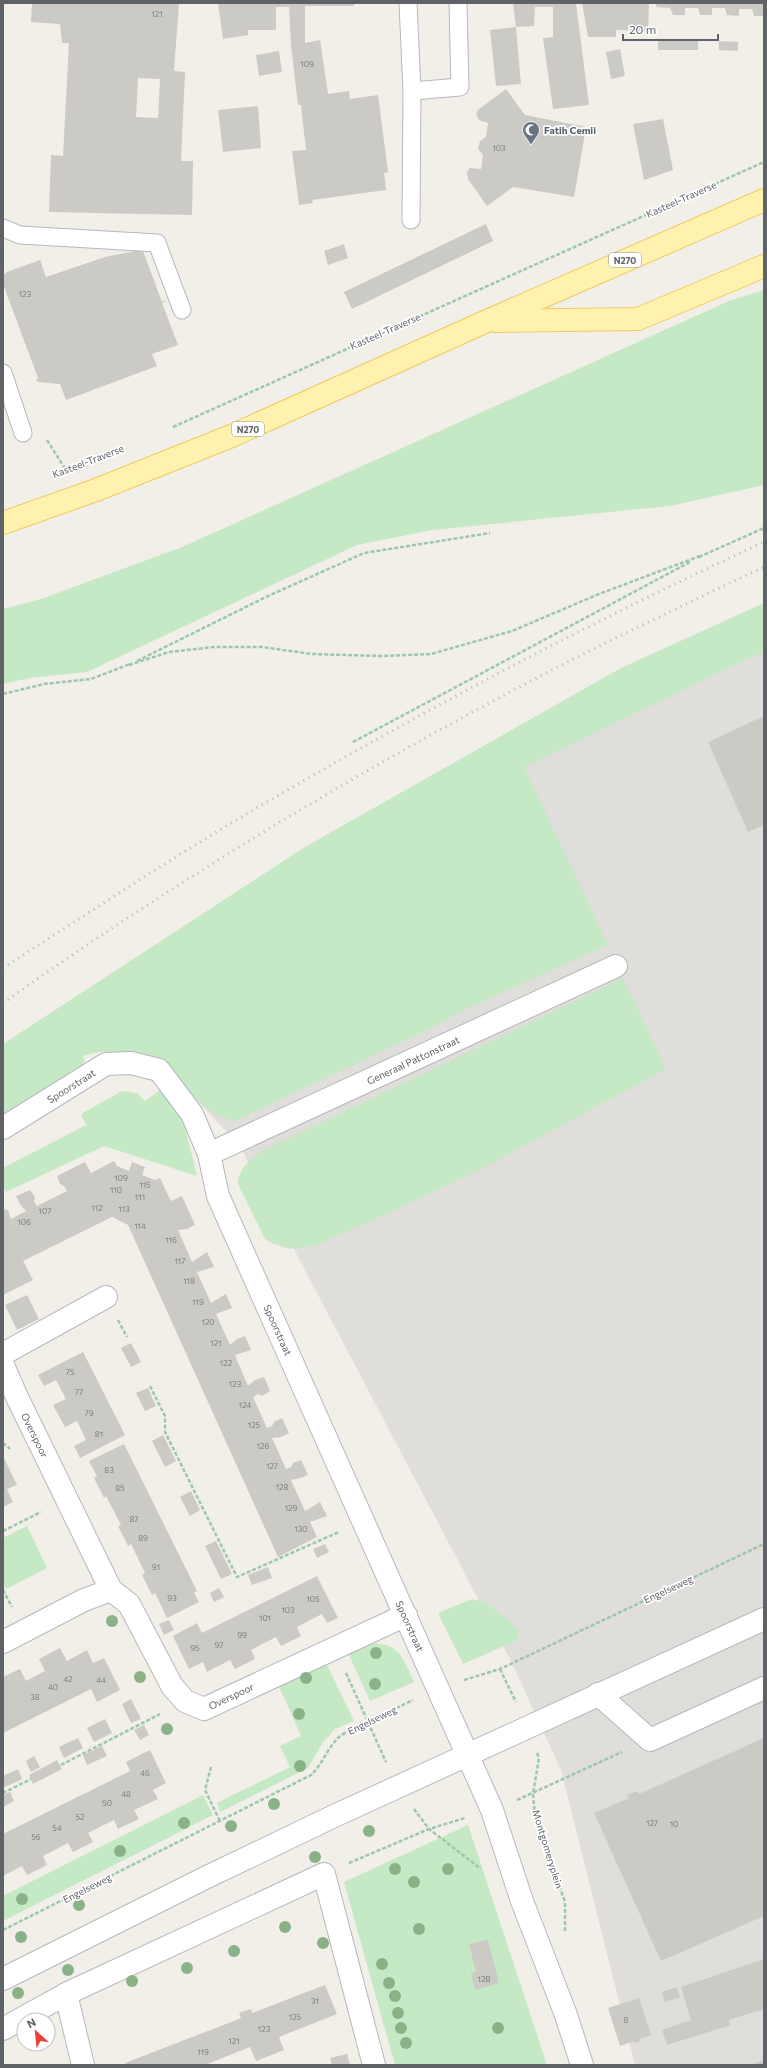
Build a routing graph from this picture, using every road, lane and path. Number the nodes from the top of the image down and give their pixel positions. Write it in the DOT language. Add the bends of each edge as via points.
graph roads {
  1 [pos="408,3"];
  2 [pos="458,3"];
  3 [pos="412,91"];
  4 [pos="764,162"];
  5 [pos="764,200"];
  6 [pos="411,220"];
  7 [pos="3,228"];
  8 [pos="764,266"];
  9 [pos="182,310"];
  10 [pos="487,321"];
  11 [pos="3,373"];
  12 [pos="169,429"];
  13 [pos="23,433"];
  14 [pos="73,468"];
  15 [pos="66,470"];
  16 [pos="59,473"];
  17 [pos="3,523"];
  18 [pos="764,528"];
  19 [pos="490,533"];
  20 [pos="700,556"];
  21 [pos="129,665"];
  22 [pos="3,694"];
  23 [pos="353,742"];
  24 [pos="616,966"];
  25 [pos="3,1128"];
  26 [pos="209,1154"];
  27 [pos="106,1297"];
  28 [pos="3,1354"];
  29 [pos="3,1365"];
  30 [pos="150,1386"];
  31 [pos="40,1512"];
  32 [pos="363,1522"];
  33 [pos="3,1531"];
  34 [pos="764,1544"];
  35 [pos="111,1590"];
  36 [pos="406,1614"];
  37 [pos="764,1619"];
  38 [pos="3,1642"];
  39 [pos="334,1647"];
  40 [pos="500,1669"];
  41 [pos="764,1688"];
  42 [pos="439,1689"];
  43 [pos="598,1694"];
  44 [pos="185,1701"];
  45 [pos="368,1722"];
  46 [pos="528,1726"];
  47 [pos="650,1740"];
  48 [pos="468,1753"];
  49 [pos="61,1765"];
  50 [pos="211,1767"];
  51 [pos="31,1779"];
  52 [pos="397,1787"];
  53 [pos="3,1792"];
  54 [pos="533,1794"];
  55 [pos="492,1810"];
  56 [pos="220,1821"];
  57 [pos="429,1829"];
  58 [pos="485,1872"];
  59 [pos="324,1874"];
  60 [pos="3,1930"];
  61 [pos="565,1939"];
  62 [pos="3,1979"];
  63 [pos="66,1994"];
  64 [pos="3,2029"];
  65 [pos="83,2065"];
  66 [pos="374,2065"];
  67 [pos="582,2065"];
  1 -- 3 [label="lane"];
  2 -- 3 [label="lane" via="460,87"];
  3 -- 6 [label="lane"];
  4 -- 12 [label="path, Kasteel-Traverse"];
  5 -- 10 [label="main road, N270"];
  7 -- 9 [label="lane" via="20,235 156,243"];
  8 -- 10 [label="main road, N270" via="638,320"];
  10 -- 17 [label="main road, N270" via="229,437 81,496"];
  11 -- 13 [label="lane"];
  13 -- 15 [label="path" via="46,439"];
  14 -- 15 [label="path, Kasteel-Traverse"];
  15 -- 16 [label="path, Kasteel-Traverse"];
  18 -- 20 [label="path"];
  19 -- 21 [label="path" via="364,553 268,596"];
  20 -- 21 [label="path" via="599,594 512,631 431,654 312,654 262,647 214,647 169,652"];
  20 -- 23 [label="path"];
  21 -- 22 [label="path" via="91,679 44,684"];
  24 -- 26 [label="street, Generaal Pattonstraat"];
  25 -- 26 [label="street, Spoorstraat" via="106,1064 132,1063 159,1070 192,1114"];
  26 -- 32 [label="street, Spoorstraat" via="218,1196"];
  27 -- 28 [label="street"];
  29 -- 35 [label="street, Overspoor"];
  30 -- 32 [label="path" via="165,1416 165,1432 237,1577"];
  31 -- 33 [label="path"];
  32 -- 36 [label="street, Spoorstraat"];
  34 -- 40 [label="path, Engelseweg"];
  35 -- 38 [label="street" via="84,1600"];
  35 -- 44 [label="street, Overspoor" via="129,1604 172,1686"];
  36 -- 39 [label="street, Overspoor"];
  36 -- 42 [label="street, Spoorstraat"];
  37 -- 43 [label="street"];
  39 -- 44 [label="street, Overspoor" via="204,1709"];
  39 -- 45 [label="path"];
  40 -- 42 [label="path, Engelseweg"];
  40 -- 46 [label="path, Montgomeryplein"];
  41 -- 47 [label="street"];
  42 -- 45 [label="path, Engelseweg"];
  42 -- 48 [label="street, Spoorstraat"];
  43 -- 46 [label="street"];
  43 -- 47 [label="street"];
  44 -- 49 [label="path"];
  45 -- 52 [label="path"];
  45 -- 56 [label="path, Engelseweg" via="338,1738 311,1776"];
  46 -- 48 [label="street"];
  46 -- 54 [label="path, Montgomeryplein" via="539,1758"];
  47 -- 54 [label="path"];
  48 -- 52 [label="street"];
  48 -- 55 [label="street"];
  50 -- 56 [label="path" via="205,1790"];
  51 -- 53 [label="path"];
  52 -- 57 [label="path"];
  52 -- 62 [label="street" via="207,1877"];
  54 -- 55 [label="path"];
  54 -- 61 [label="path, Montgomeryplein" via="536,1816 564,1902"];
  55 -- 57 [label="path"];
  55 -- 67 [label="street"];
  56 -- 60 [label="path, Engelseweg"];
  57 -- 58 [label="path"];
  57 -- 59 [label="path"];
  59 -- 63 [label="street"];
  59 -- 66 [label="street"];
  63 -- 64 [label="street"];
  63 -- 65 [label="street"];
}
